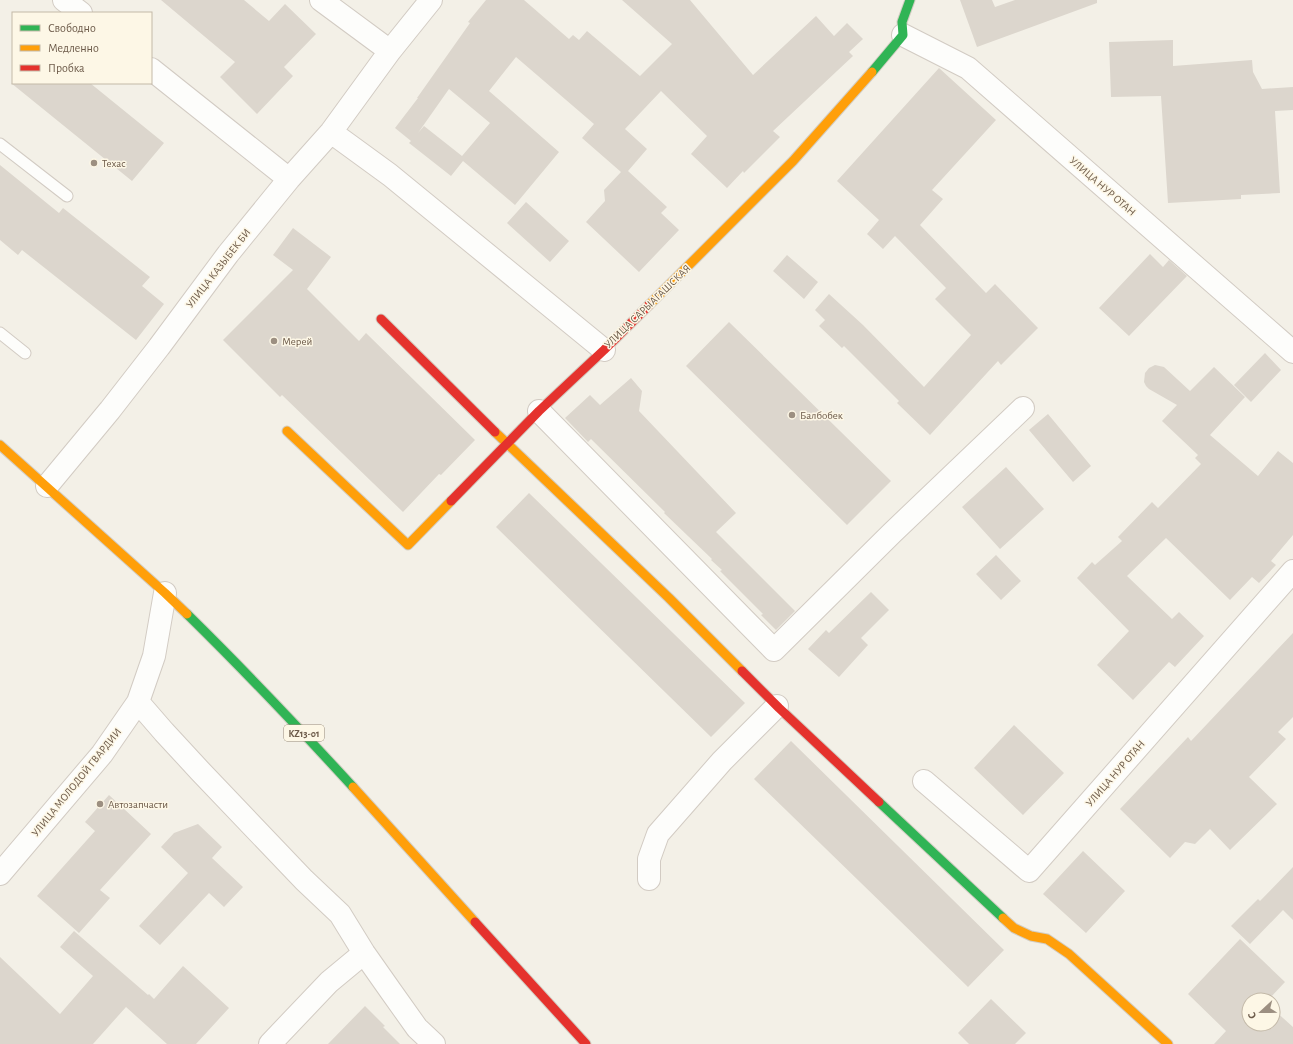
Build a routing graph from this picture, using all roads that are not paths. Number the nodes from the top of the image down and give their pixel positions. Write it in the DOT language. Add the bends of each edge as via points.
graph roads {
  1 [pos="64,0"];
  2 [pos="321,0"];
  3 [pos="431,0"];
  4 [pos="910,0"];
  5 [pos="80,12"];
  6 [pos="904,35"];
  7 [pos="390,51"];
  8 [pos="152,70"];
  9 [pos="331,132"];
  10 [pos="0,144"];
  11 [pos="289,180"];
  12 [pos="67,196"];
  13 [pos="381,319"];
  14 [pos="0,333"];
  15 [pos="604,350"];
  16 [pos="1293,352"];
  17 [pos="25,353"];
  18 [pos="1023,408"];
  19 [pos="539,411"];
  20 [pos="287,431"];
  21 [pos="506,443"];
  22 [pos="0,445"];
  23 [pos="47,486"];
  24 [pos="1293,571"];
  25 [pos="165,593"];
  26 [pos="138,702"];
  27 [pos="777,706"];
  28 [pos="924,781"];
  29 [pos="0,874"];
  30 [pos="649,879"];
  31 [pos="364,953"];
  32 [pos="270,1044"];
  33 [pos="434,1044"];
  34 [pos="586,1044"];
  35 [pos="1168,1044"];
  1 -- 5 [label="street"];
  2 -- 7 [label="street"];
  3 -- 7 [label="street, УЛИЦА КАЗЫБЕК БИ"];
  4 -- 6 [label="main road" via="902,22"];
  6 -- 15 [label="main road, УЛИЦА САРЫАГАШСКАЯ" via="793,161"];
  6 -- 16 [label="street, УЛИЦА НУР ОТАН" via="968,68"];
  7 -- 9 [label="street, УЛИЦА КАЗЫБЕК БИ"];
  8 -- 11 [label="street"];
  9 -- 11 [label="street, УЛИЦА КАЗЫБЕК БИ"];
  9 -- 15 [label="street, УЛИЦА САРЫАГАШСКАЯ" via="390,175"];
  10 -- 12 [label="lane"];
  11 -- 23 [label="street, УЛИЦА КАЗЫБЕК БИ" via="228,254 110,410"];
  13 -- 21 [label="main road"];
  14 -- 17 [label="lane"];
  15 -- 19 [label="main road"];
  18 -- 19 [label="street" via="774,650"];
  19 -- 21 [label="main road"];
  20 -- 21 [label="main road" via="408,545"];
  21 -- 27 [label="main road" via="669,598"];
  22 -- 23 [label="main road, KZ13-01"];
  23 -- 25 [label="main road, KZ13-01"];
  24 -- 28 [label="street, УЛИЦА НУР ОТАН" via="1029,871"];
  25 -- 26 [label="street, УЛИЦА МОЛОДОЙ ГВАРДИИ" via="154,656"];
  25 -- 34 [label="main road, KZ13-01" via="299,728"];
  26 -- 29 [label="street, УЛИЦА МОЛОДОЙ ГВАРДИИ" via="102,754"];
  26 -- 31 [label="street" via="211,783 340,914"];
  27 -- 30 [label="street" via="722,761 658,834 649,859"];
  27 -- 35 [label="main road" via="1014,928 1030,936 1047,938 1069,954"];
  31 -- 32 [label="street" via="329,982"];
  31 -- 33 [label="street" via="417,1028"];
}
